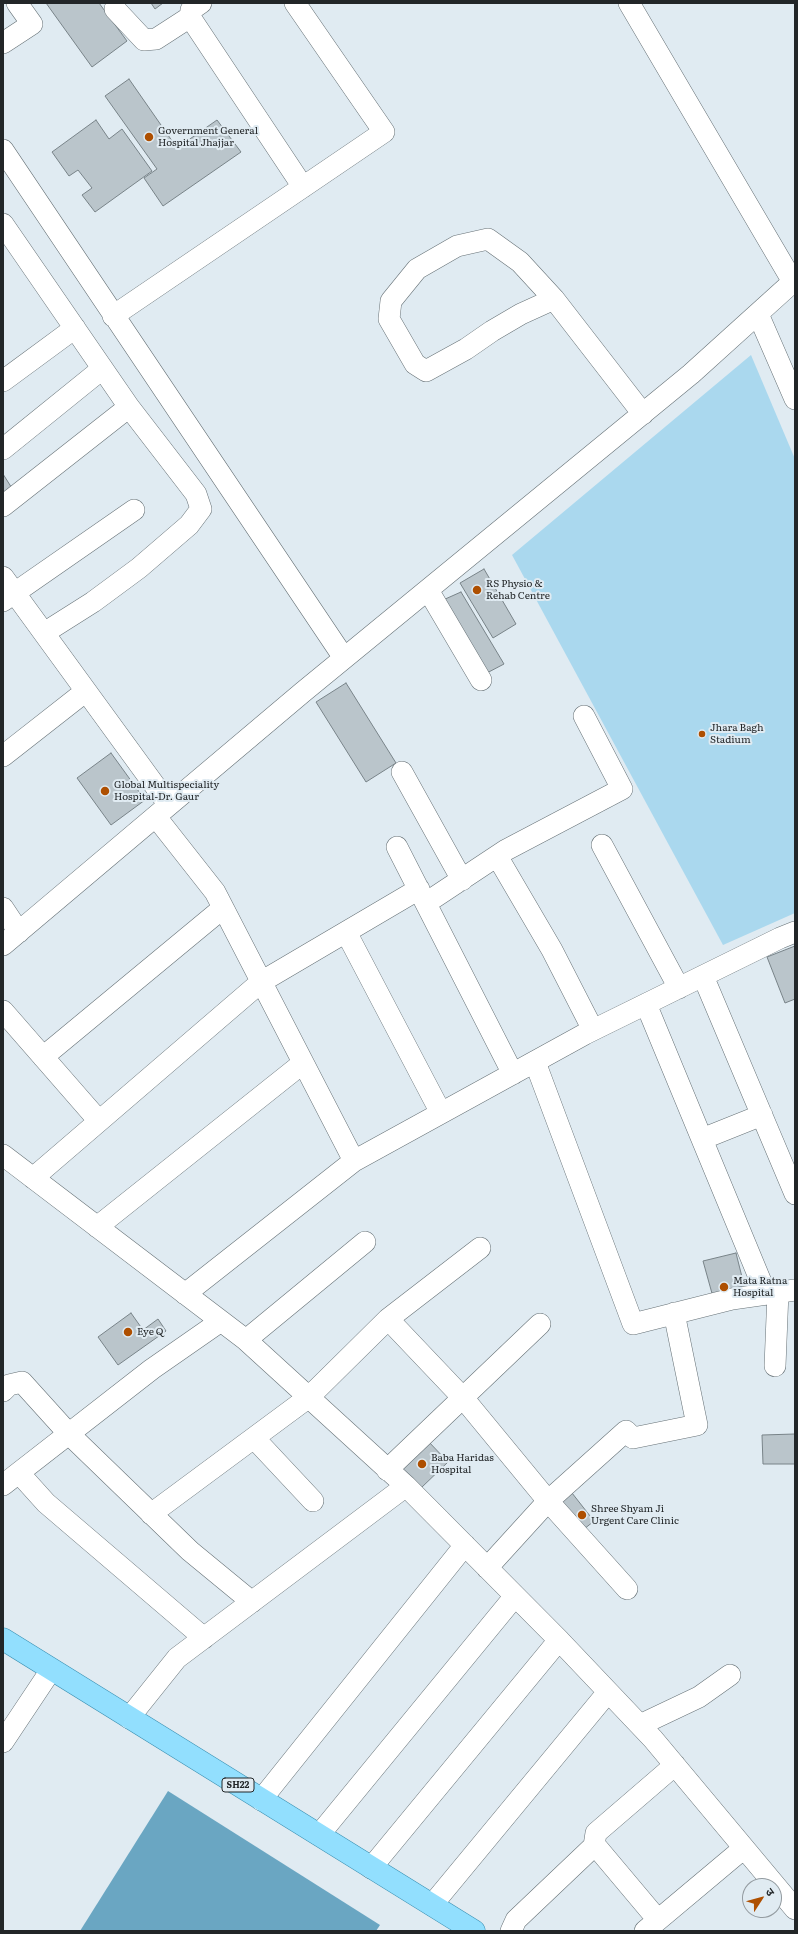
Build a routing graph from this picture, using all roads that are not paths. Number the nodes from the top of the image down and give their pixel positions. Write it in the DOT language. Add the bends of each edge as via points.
graph roads {
  1 [pos="17,3"];
  2 [pos="295,3"];
  3 [pos="629,3"];
  4 [pos="116,9"];
  5 [pos="196,10"];
  6 [pos="3,43"];
  7 [pos="3,150"];
  8 [pos="302,187"];
  9 [pos="5,230"];
  10 [pos="794,281"];
  11 [pos="554,299"];
  12 [pos="758,314"];
  13 [pos="113,316"];
  14 [pos="75,328"];
  15 [pos="102,369"];
  16 [pos="3,381"];
  17 [pos="795,400"];
  18 [pos="129,407"];
  19 [pos="643,414"];
  20 [pos="3,449"];
  21 [pos="3,506"];
  22 [pos="134,510"];
  23 [pos="7,590"];
  24 [pos="428,590"];
  25 [pos="44,633"];
  26 [pos="344,658"];
  27 [pos="481,680"];
  28 [pos="86,691"];
  29 [pos="584,716"];
  30 [pos="3,756"];
  31 [pos="402,772"];
  32 [pos="163,811"];
  33 [pos="602,845"];
  34 [pos="397,847"];
  35 [pos="497,856"];
  36 [pos="462,880"];
  37 [pos="422,896"];
  38 [pos="3,908"];
  39 [pos="223,908"];
  40 [pos="19,932"];
  41 [pos="346,932"];
  42 [pos="795,932"];
  43 [pos="3,945"];
  44 [pos="703,976"];
  45 [pos="261,982"];
  46 [pos="679,988"];
  47 [pos="646,1004"];
  48 [pos="3,1011"];
  49 [pos="593,1030"];
  50 [pos="43,1057"];
  51 [pos="535,1062"];
  52 [pos="303,1063"];
  53 [pos="513,1074"];
  54 [pos="441,1113"];
  55 [pos="762,1115"];
  56 [pos="99,1121"];
  57 [pos="702,1139"];
  58 [pos="3,1156"];
  59 [pos="354,1162"];
  60 [pos="33,1178"];
  61 [pos="795,1194"];
  62 [pos="97,1227"];
  63 [pos="365,1242"];
  64 [pos="480,1248"];
  65 [pos="780,1292"];
  66 [pos="185,1294"];
  67 [pos="674,1313"];
  68 [pos="388,1319"];
  69 [pos="221,1321"];
  70 [pos="540,1324"];
  71 [pos="246,1340"];
  72 [pos="775,1366"];
  73 [pos="3,1391"];
  74 [pos="309,1397"];
  75 [pos="464,1399"];
  76 [pos="69,1434"];
  77 [pos="254,1438"];
  78 [pos="387,1470"];
  79 [pos="11,1479"];
  80 [pos="406,1486"];
  81 [pos="313,1501"];
  82 [pos="548,1501"];
  83 [pos="151,1514"];
  84 [pos="465,1545"];
  85 [pos="487,1568"];
  86 [pos="627,1589"];
  87 [pos="515,1596"];
  88 [pos="252,1602"];
  89 [pos="204,1638"];
  90 [pos="3,1639"];
  91 [pos="559,1640"];
  92 [pos="51,1670"];
  93 [pos="730,1675"];
  94 [pos="608,1692"];
  95 [pos="129,1718"];
  96 [pos="640,1726"];
  97 [pos="3,1742"];
  98 [pos="675,1765"];
  99 [pos="262,1800"];
  100 [pos="319,1836"];
  101 [pos="594,1846"];
  102 [pos="744,1848"];
  103 [pos="371,1868"];
  104 [pos="432,1905"];
  105 [pos="795,1909"];
  106 [pos="652,1926"];
  107 [pos="474,1931"];
  108 [pos="511,1931"];
  1 -- 6 [label="street" via="32,24"];
  2 -- 8 [label="street" via="384,132"];
  3 -- 10 [label="street"];
  4 -- 5 [label="street" via="144,40 156,39"];
  5 -- 8 [label="street"];
  7 -- 13 [label="street"];
  8 -- 13 [label="street"];
  9 -- 14 [label="street"];
  10 -- 12 [label="street"];
  11 -- 11 [label="street" via="520,262 488,240 457,246 417,270 391,301 389,319 415,364 426,371 521,314"];
  11 -- 19 [label="street"];
  12 -- 17 [label="street"];
  12 -- 19 [label="street"];
  13 -- 26 [label="street"];
  14 -- 15 [label="street"];
  14 -- 16 [label="street"];
  15 -- 18 [label="street"];
  15 -- 20 [label="street"];
  18 -- 21 [label="street"];
  18 -- 25 [label="street" via="196,494 201,509 190,525 139,568 93,602"];
  19 -- 24 [label="street"];
  22 -- 23 [label="street"];
  23 -- 25 [label="street"];
  24 -- 26 [label="street"];
  24 -- 27 [label="street"];
  25 -- 28 [label="street"];
  26 -- 32 [label="street"];
  28 -- 30 [label="street"];
  28 -- 32 [label="street"];
  29 -- 35 [label="street" via="622,789"];
  31 -- 36 [label="street"];
  32 -- 39 [label="street"];
  32 -- 40 [label="street"];
  33 -- 46 [label="street"];
  34 -- 37 [label="street"];
  35 -- 36 [label="street"];
  35 -- 49 [label="street" via="552,950"];
  36 -- 37 [label="street"];
  37 -- 41 [label="street"];
  37 -- 53 [label="street"];
  38 -- 40 [label="street"];
  39 -- 45 [label="street"];
  39 -- 50 [label="street"];
  40 -- 43 [label="street"];
  41 -- 45 [label="street"];
  41 -- 54 [label="street"];
  42 -- 44 [label="street"];
  44 -- 46 [label="street"];
  44 -- 55 [label="street"];
  45 -- 52 [label="street"];
  45 -- 56 [label="street"];
  46 -- 47 [label="street"];
  47 -- 49 [label="street"];
  47 -- 57 [label="street"];
  48 -- 50 [label="street"];
  49 -- 51 [label="street"];
  50 -- 56 [label="street"];
  51 -- 53 [label="street"];
  51 -- 67 [label="street" via="632,1324"];
  52 -- 59 [label="street"];
  52 -- 62 [label="street"];
  53 -- 54 [label="street"];
  54 -- 59 [label="street"];
  55 -- 57 [label="street"];
  55 -- 61 [label="street"];
  56 -- 60 [label="street"];
  57 -- 65 [label="street"];
  58 -- 60 [label="street"];
  59 -- 66 [label="street"];
  60 -- 62 [label="street"];
  62 -- 66 [label="street"];
  63 -- 71 [label="street"];
  64 -- 68 [label="street"];
  65 -- 67 [label="street" via="732,1299"];
  65 -- 72 [label="street"];
  66 -- 69 [label="street"];
  67 -- 82 [label="street" via="697,1425 633,1438 626,1431"];
  68 -- 74 [label="street"];
  68 -- 75 [label="street"];
  69 -- 71 [label="street"];
  69 -- 76 [label="street" via="152,1369"];
  70 -- 75 [label="street"];
  71 -- 74 [label="street"];
  73 -- 76 [label="street" via="9,1385 22,1382"];
  74 -- 77 [label="street"];
  74 -- 78 [label="street"];
  75 -- 78 [label="street"];
  75 -- 82 [label="street"];
  76 -- 79 [label="street"];
  76 -- 83 [label="street"];
  77 -- 81 [label="street"];
  77 -- 83 [label="street"];
  78 -- 80 [label="street"];
  79 -- 89 [label="street" via="46,1503"];
  80 -- 84 [label="street"];
  80 -- 88 [label="street"];
  82 -- 85 [label="street"];
  82 -- 86 [label="street"];
  83 -- 88 [label="street" via="190,1551"];
  84 -- 85 [label="street"];
  84 -- 99 [label="street"];
  85 -- 87 [label="street"];
  87 -- 91 [label="street"];
  87 -- 100 [label="street"];
  88 -- 89 [label="street"];
  89 -- 95 [label="street" via="177,1658"];
  90 -- 92 [label="main road, SH22"];
  91 -- 94 [label="street"];
  91 -- 103 [label="street"];
  92 -- 95 [label="main road, SH22"];
  92 -- 97 [label="street"];
  93 -- 96 [label="street" via="699,1697"];
  94 -- 96 [label="street"];
  94 -- 104 [label="street"];
  95 -- 99 [label="main road, SH22"];
  96 -- 98 [label="street"];
  98 -- 101 [label="street" via="596,1832"];
  98 -- 102 [label="street"];
  99 -- 100 [label="main road, SH22"];
  100 -- 103 [label="main road, SH22"];
  101 -- 106 [label="street"];
  101 -- 108 [label="street" via="516,1920"];
  102 -- 105 [label="street"];
  102 -- 106 [label="street"];
  103 -- 104 [label="main road, SH22"];
  104 -- 107 [label="main road, SH22"];
}
